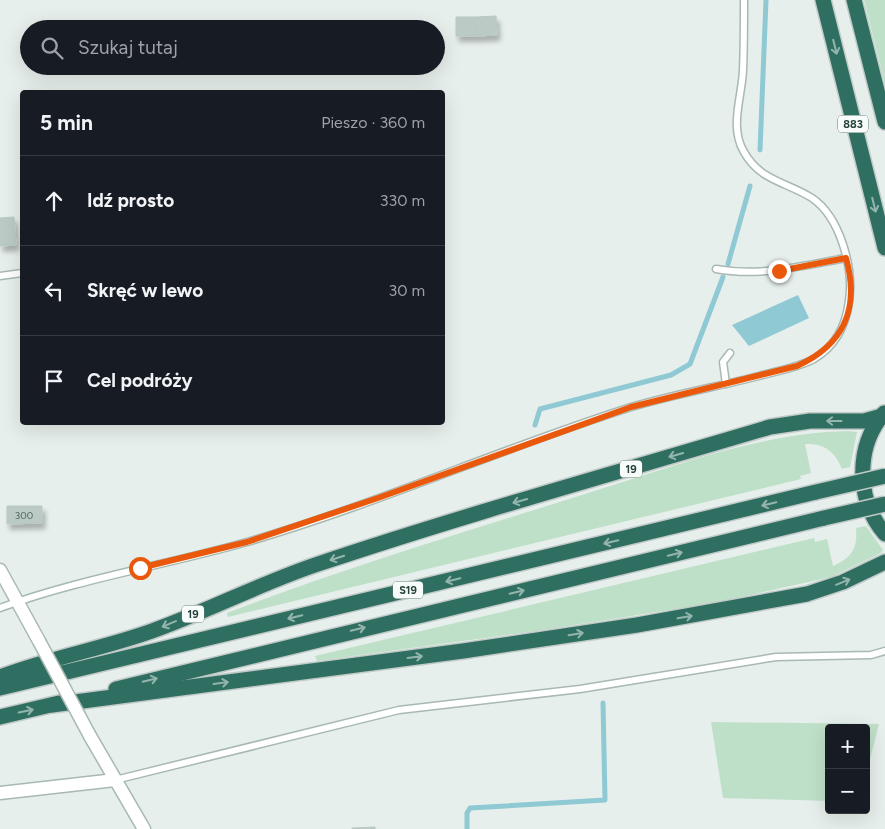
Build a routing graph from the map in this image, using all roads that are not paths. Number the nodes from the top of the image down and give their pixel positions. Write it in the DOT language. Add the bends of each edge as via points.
graph roads {
  1 [pos="744,0"];
  2 [pos="823,0"];
  3 [pos="854,0"];
  4 [pos="885,122"];
  5 [pos="885,248"];
  6 [pos="846,258"];
  7 [pos="716,269"];
  8 [pos="20,273"];
  9 [pos="0,276"];
  10 [pos="730,353"];
  11 [pos="726,384"];
  12 [pos="883,414"];
  13 [pos="885,476"];
  14 [pos="885,504"];
  15 [pos="885,534"];
  16 [pos="885,562"];
  17 [pos="0,570"];
  18 [pos="17,602"];
  19 [pos="0,608"];
  20 [pos="885,651"];
  21 [pos="0,677"];
  22 [pos="0,688"];
  23 [pos="52,705"];
  24 [pos="0,716"];
  25 [pos="115,780"];
  26 [pos="0,794"];
  27 [pos="144,829"];
  1 -- 6 [label="lane" via="743,74 736,126 744,152 766,177 811,197 828,212 840,234"];
  2 -- 5 [label="highway, 883, one-way"];
  3 -- 4 [label="highway, 883"];
  6 -- 7 [label="lane" via="759,273"];
  6 -- 11 [label="lane" via="850,296 846,320 826,351 797,366"];
  8 -- 9 [label="lane"];
  10 -- 11 [label="lane" via="723,362"];
  11 -- 18 [label="lane" via="631,407 247,542"];
  12 -- 15 [label="highway" via="867,445 863,478 870,511"];
  12 -- 21 [label="highway, 19, one-way" via="864,420 810,421 770,428 510,504 316,565 106,647"];
  13 -- 22 [label="highway, S19, one-way, bridge"];
  23 -- 14 [label="highway, S19, one-way, bridge"];
  23 -- 16 [label="highway, one-way" via="637,625 807,594 844,582"];
  17 -- 18 [label="street"];
  18 -- 19 [label="lane"];
  18 -- 25 [label="street, bridge"];
  20 -- 25 [label="lane" via="871,655 776,656 580,689 398,710"];
  24 -- 23 [label="highway, S19, one-way"];
  25 -- 26 [label="street"];
  25 -- 27 [label="street"];
}
